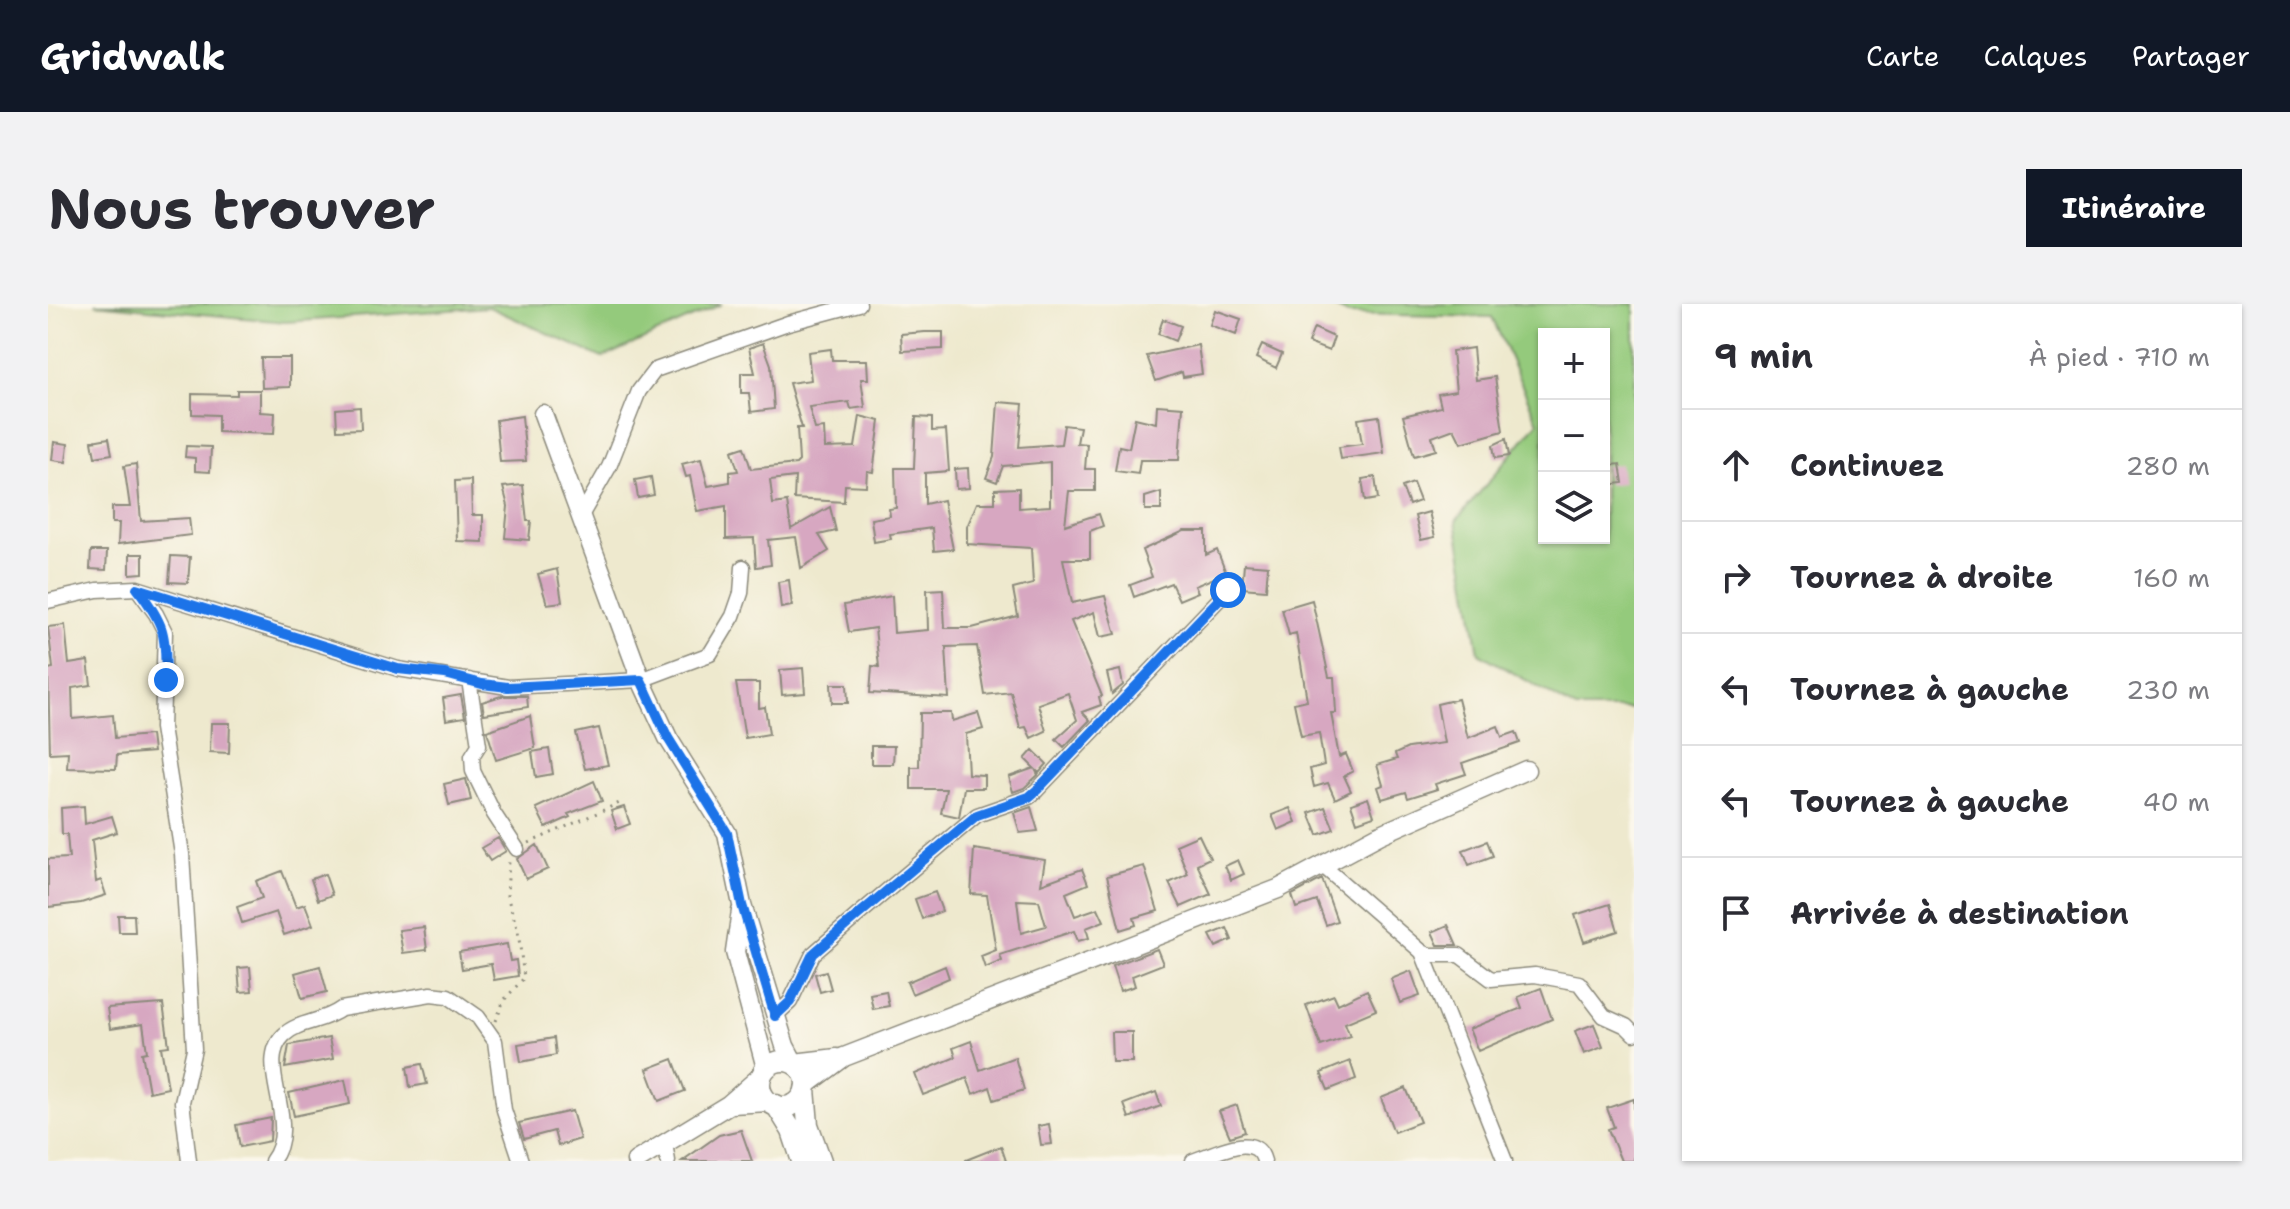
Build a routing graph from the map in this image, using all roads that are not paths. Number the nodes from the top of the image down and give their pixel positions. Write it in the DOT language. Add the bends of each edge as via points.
graph roads {
  1 [pos="859,304"];
  2 [pos="543,414"];
  3 [pos="582,514"];
  4 [pos="743,567"];
  5 [pos="137,588"];
  6 [pos="1228,590"];
  7 [pos="48,601"];
  8 [pos="469,680"];
  9 [pos="641,680"];
  10 [pos="1526,770"];
  11 [pos="517,849"];
  12 [pos="1323,866"];
  13 [pos="742,905"];
  14 [pos="1422,952"];
  15 [pos="775,1016"];
  16 [pos="1634,1034"];
  17 [pos="844,1057"];
  18 [pos="794,1063"];
  19 [pos="764,1072"];
  20 [pos="805,1088"];
  21 [pos="773,1104"];
  22 [pos="728,1105"];
  23 [pos="666,1153"];
  24 [pos="1500,1159"];
  25 [pos="189,1161"];
  26 [pos="272,1161"];
  27 [pos="521,1161"];
  28 [pos="636,1161"];
  29 [pos="802,1161"];
  30 [pos="821,1161"];
  31 [pos="1193,1161"];
  32 [pos="1264,1161"];
  1 -- 3 [label="street" via="655,370 639,391 609,467"];
  2 -- 3 [label="street"];
  3 -- 9 [label="street"];
  4 -- 9 [label="street" via="733,616 710,654"];
  5 -- 7 [label="street"];
  5 -- 8 [label="street" via="398,669"];
  5 -- 25 [label="street" via="165,632 162,728 182,854 194,1049 182,1102"];
  6 -- 15 [label="street" via="1037,790 977,815 813,954 790,1002"];
  8 -- 9 [label="street" via="508,687"];
  8 -- 11 [label="street" via="479,745 472,756 473,771"];
  9 -- 13 [label="street" via="668,738 727,833"];
  10 -- 12 [label="street" via="1379,835"];
  12 -- 14 [label="street"];
  12 -- 17 [label="street" via="1204,919"];
  13 -- 15 [label="street"];
  13 -- 19 [label="street" via="735,952"];
  14 -- 16 [label="street" via="1459,955 1491,979 1535,975 1579,983 1604,1016"];
  14 -- 24 [label="street"];
  15 -- 18 [label="street"];
  17 -- 18 [label="street"];
  17 -- 20 [label="street"];
  18 -- 19 [label="main road" via="779,1061"];
  18 -- 20 [label="main road" via="804,1075"];
  19 -- 21 [label="main road" via="761,1090"];
  19 -- 22 [label="street"];
  20 -- 21 [label="main road" via="791,1105"];
  20 -- 30 [label="main road" via="808,1125"];
  21 -- 22 [label="street"];
  21 -- 29 [label="main road" via="792,1131"];
  22 -- 23 [label="street"];
  23 -- 28 [label="street"];
  26 -- 27 [label="street" via="284,1134 273,1069 277,1043 285,1032 341,1009 431,994 448,996 478,1017 495,1041 504,1110"];
  31 -- 32 [label="street" via="1242,1144 1262,1152"];
}
